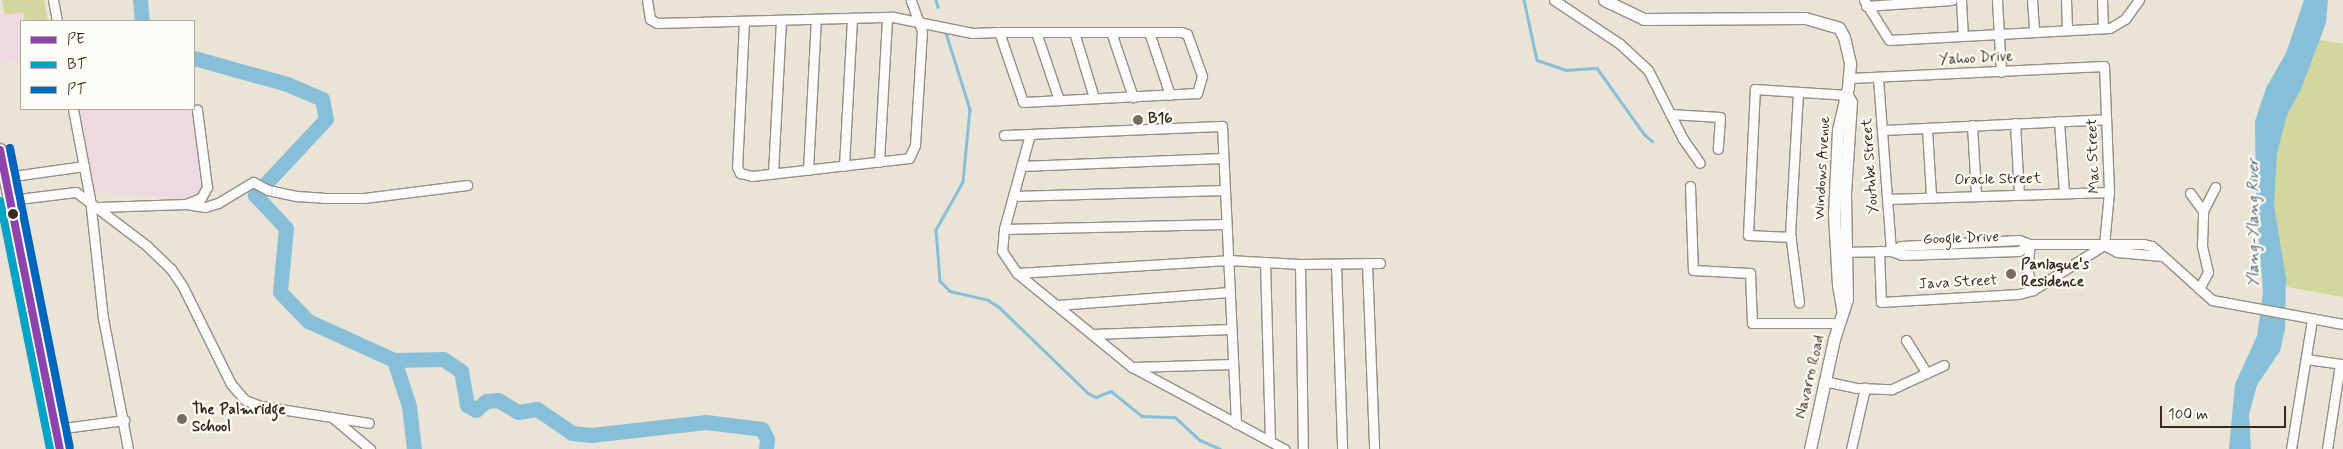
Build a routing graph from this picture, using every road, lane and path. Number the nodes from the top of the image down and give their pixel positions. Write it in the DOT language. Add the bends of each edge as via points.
graph roads {
  1 [pos="53,0"];
  2 [pos="647,0"];
  3 [pos="911,0"];
  4 [pos="1554,0"];
  5 [pos="1604,0"];
  6 [pos="1952,0"];
  7 [pos="1961,0"];
  8 [pos="1997,0"];
  9 [pos="2032,0"];
  10 [pos="2066,0"];
  11 [pos="2102,0"];
  12 [pos="2139,0"];
  13 [pos="1865,3"];
  14 [pos="2133,4"];
  15 [pos="852,18"];
  16 [pos="887,18"];
  17 [pos="816,19"];
  18 [pos="57,20"];
  19 [pos="781,20"];
  20 [pos="744,21"];
  21 [pos="919,23"];
  22 [pos="2103,28"];
  23 [pos="2068,30"];
  24 [pos="1000,32"];
  25 [pos="1036,32"];
  26 [pos="1074,32"];
  27 [pos="1111,32"];
  28 [pos="1149,32"];
  29 [pos="2034,32"];
  30 [pos="1998,34"];
  31 [pos="1963,36"];
  32 [pos="2104,66"];
  33 [pos="2000,72"];
  34 [pos="1850,78"];
  35 [pos="1878,78"];
  36 [pos="1798,92"];
  37 [pos="1170,95"];
  38 [pos="1847,95"];
  39 [pos="1133,97"];
  40 [pos="1094,98"];
  41 [pos="1058,100"];
  42 [pos="73,110"];
  43 [pos="197,110"];
  44 [pos="1670,114"];
  45 [pos="2106,119"];
  46 [pos="2059,121"];
  47 [pos="2015,123"];
  48 [pos="1972,126"];
  49 [pos="1927,128"];
  50 [pos="1882,130"];
  51 [pos="1030,134"];
  52 [pos="1004,135"];
  53 [pos="1718,149"];
  54 [pos="0,150"];
  55 [pos="1223,158"];
  56 [pos="879,162"];
  57 [pos="1700,163"];
  58 [pos="84,166"];
  59 [pos="844,166"];
  60 [pos="1021,166"];
  61 [pos="808,170"];
  62 [pos="773,174"];
  63 [pos="6,177"];
  64 [pos="467,184"];
  65 [pos="1690,186"];
  66 [pos="2215,187"];
  67 [pos="1225,190"];
  68 [pos="2109,192"];
  69 [pos="2064,193"];
  70 [pos="2190,193"];
  71 [pos="2019,194"];
  72 [pos="1976,195"];
  73 [pos="1013,196"];
  74 [pos="1931,196"];
  75 [pos="1888,198"];
  76 [pos="90,199"];
  77 [pos="10,200"];
  78 [pos="186,204"];
  79 [pos="99,207"];
  80 [pos="2203,211"];
  81 [pos="1226,224"];
  82 [pos="1004,229"];
  83 [pos="1791,237"];
  84 [pos="2030,244"];
  85 [pos="2104,245"];
  86 [pos="1879,251"];
  87 [pos="1891,251"];
  88 [pos="1840,252"];
  89 [pos="1228,260"];
  90 [pos="1265,262"];
  91 [pos="1367,263"];
  92 [pos="1380,263"];
  93 [pos="1300,264"];
  94 [pos="1336,264"];
  95 [pos="1017,273"];
  96 [pos="2199,289"];
  97 [pos="2033,290"];
  98 [pos="1230,292"];
  99 [pos="1800,302"];
  100 [pos="1057,305"];
  101 [pos="1843,312"];
  102 [pos="2312,319"];
  103 [pos="1840,323"];
  104 [pos="2343,324"];
  105 [pos="1231,329"];
  106 [pos="1092,334"];
  107 [pos="1906,340"];
  108 [pos="2306,359"];
  109 [pos="1233,364"];
  110 [pos="2342,364"];
  111 [pos="1944,365"];
  112 [pos="1132,367"];
  113 [pos="1927,373"];
  114 [pos="1824,381"];
  115 [pos="1865,388"];
  116 [pos="331,417"];
  117 [pos="124,420"];
  118 [pos="369,423"];
  119 [pos="1236,424"];
  120 [pos="56,429"];
  121 [pos="1270,442"];
  122 [pos="60,449"];
  123 [pos="128,449"];
  124 [pos="370,449"];
  125 [pos="1284,449"];
  126 [pos="1303,449"];
  127 [pos="1342,449"];
  128 [pos="1374,449"];
  129 [pos="1810,449"];
  130 [pos="1851,449"];
  131 [pos="2291,449"];
  132 [pos="2326,449"];
  1 -- 18 [label="street"];
  2 -- 20 [label="street" via="648,13 657,23"];
  3 -- 21 [label="street"];
  4 -- 44 [label="street" via="1635,56 1648,70"];
  5 -- 34 [label="street" via="1644,19 1805,18 1833,24 1844,37"];
  6 -- 13 [label="street"];
  7 -- 31 [label="street"];
  8 -- 30 [label="street"];
  9 -- 29 [label="street"];
  10 -- 23 [label="street"];
  11 -- 22 [label="street"];
  12 -- 14 [label="street"];
  13 -- 31 [label="street" via="1889,40"];
  14 -- 22 [label="street" via="2125,19"];
  15 -- 16 [label="street"];
  15 -- 17 [label="street"];
  15 -- 59 [label="street"];
  16 -- 21 [label="street"];
  16 -- 56 [label="street"];
  17 -- 19 [label="street"];
  17 -- 61 [label="street"];
  19 -- 20 [label="street"];
  19 -- 62 [label="street"];
  20 -- 62 [label="street" via="737,167 745,176"];
  21 -- 24 [label="street" via="972,33"];
  21 -- 56 [label="street" via="922,32 913,154 909,158"];
  22 -- 23 [label="street"];
  23 -- 29 [label="street"];
  24 -- 25 [label="street"];
  24 -- 41 [label="street" via="1023,102"];
  25 -- 26 [label="street"];
  25 -- 41 [label="street"];
  26 -- 27 [label="street"];
  26 -- 40 [label="street"];
  27 -- 28 [label="street"];
  27 -- 39 [label="street"];
  28 -- 37 [label="street"];
  28 -- 37 [label="street" via="1187,34 1202,76 1197,93"];
  29 -- 30 [label="street"];
  30 -- 31 [label="street"];
  30 -- 33 [label="street"];
  32 -- 33 [label="street, Yahoo Drive"];
  32 -- 45 [label="street, Mac Street"];
  33 -- 35 [label="street, Yahoo Drive"];
  34 -- 35 [label="street, Yahoo Drive"];
  34 -- 38 [label="street"];
  35 -- 50 [label="street, Youtube Street"];
  36 -- 38 [label="street"];
  36 -- 83 [label="street"];
  36 -- 83 [label="street" via="1755,90 1748,229 1748,235"];
  37 -- 39 [label="street"];
  38 -- 88 [label="street, Windows Avenue" via="1851,102"];
  39 -- 40 [label="street"];
  40 -- 41 [label="street"];
  42 -- 58 [label="street"];
  43 -- 78 [label="street" via="206,190 197,201"];
  44 -- 53 [label="street" via="1720,117"];
  44 -- 57 [label="street"];
  45 -- 46 [label="street"];
  45 -- 68 [label="street, Mac Street"];
  46 -- 47 [label="street"];
  46 -- 69 [label="street"];
  47 -- 48 [label="street"];
  47 -- 71 [label="street"];
  48 -- 49 [label="street"];
  48 -- 72 [label="street"];
  49 -- 50 [label="street"];
  49 -- 74 [label="street"];
  50 -- 75 [label="street, Youtube Street"];
  51 -- 52 [label="street"];
  51 -- 55 [label="street" via="1222,126"];
  51 -- 60 [label="street"];
  54 -- 63 [label="main road"];
  55 -- 60 [label="street"];
  55 -- 67 [label="street"];
  56 -- 59 [label="street"];
  58 -- 63 [label="street"];
  58 -- 76 [label="street"];
  59 -- 61 [label="street"];
  60 -- 73 [label="street"];
  61 -- 62 [label="street"];
  63 -- 77 [label="main road"];
  64 -- 78 [label="street" via="364,198 297,196 268,190 253,182 218,203 205,207"];
  65 -- 103 [label="street" via="1693,270 1750,273 1752,323"];
  66 -- 80 [label="street"];
  67 -- 73 [label="street"];
  67 -- 81 [label="street"];
  68 -- 69 [label="street, Oracle Street"];
  68 -- 85 [label="street, Mac Street"];
  69 -- 71 [label="street, Oracle Street"];
  70 -- 80 [label="street"];
  71 -- 72 [label="street, Oracle Street"];
  72 -- 74 [label="street, Oracle Street"];
  73 -- 82 [label="street"];
  74 -- 75 [label="street, Oracle Street"];
  75 -- 87 [label="street, Youtube Street"];
  76 -- 77 [label="street" via="67,190"];
  76 -- 79 [label="street"];
  76 -- 117 [label="street" via="103,318"];
  77 -- 120 [label="main road"];
  78 -- 79 [label="street"];
  79 -- 116 [label="street" via="171,269 238,394 261,406"];
  80 -- 96 [label="street" via="2202,245 2208,272"];
  81 -- 82 [label="street"];
  81 -- 89 [label="street"];
  82 -- 95 [label="street" via="1002,251"];
  83 -- 99 [label="street"];
  84 -- 85 [label="street, Google Drive"];
  84 -- 87 [label="street, Google Drive" via="2019,240 1901,246"];
  84 -- 97 [label="street" via="2027,269"];
  85 -- 96 [label="street, Google Drive" via="2152,246"];
  85 -- 97 [label="street, Java Street"];
  86 -- 87 [label="street, Google Drive"];
  86 -- 88 [label="street, Google Drive"];
  86 -- 97 [label="street, Java Street" via="1881,302 2019,294"];
  88 -- 101 [label="street, Windows Avenue" via="1846,299"];
  89 -- 90 [label="street"];
  89 -- 95 [label="street"];
  89 -- 98 [label="street"];
  90 -- 93 [label="street"];
  90 -- 121 [label="street"];
  91 -- 92 [label="street"];
  91 -- 94 [label="street"];
  91 -- 128 [label="street"];
  93 -- 94 [label="street"];
  93 -- 126 [label="street"];
  94 -- 127 [label="street"];
  95 -- 100 [label="street"];
  96 -- 102 [label="street, Google Drive" via="2212,300 2238,307"];
  98 -- 100 [label="street"];
  98 -- 105 [label="street"];
  100 -- 106 [label="street"];
  101 -- 103 [label="street, Navarro Road"];
  102 -- 104 [label="street, Google Drive"];
  102 -- 108 [label="street"];
  103 -- 114 [label="street, Navarro Road"];
  105 -- 106 [label="street"];
  105 -- 109 [label="street"];
  106 -- 112 [label="street"];
  107 -- 113 [label="street"];
  108 -- 110 [label="street"];
  108 -- 131 [label="street"];
  109 -- 112 [label="street"];
  109 -- 119 [label="street"];
  110 -- 132 [label="street"];
  111 -- 113 [label="street"];
  112 -- 119 [label="street"];
  113 -- 115 [label="street" via="1892,389"];
  114 -- 115 [label="street"];
  114 -- 129 [label="street, Navarro Road"];
  115 -- 130 [label="street"];
  116 -- 118 [label="street"];
  116 -- 124 [label="street"];
  117 -- 120 [label="street"];
  117 -- 123 [label="street"];
  119 -- 121 [label="street"];
  120 -- 122 [label="main road"];
  121 -- 125 [label="street"];
}
